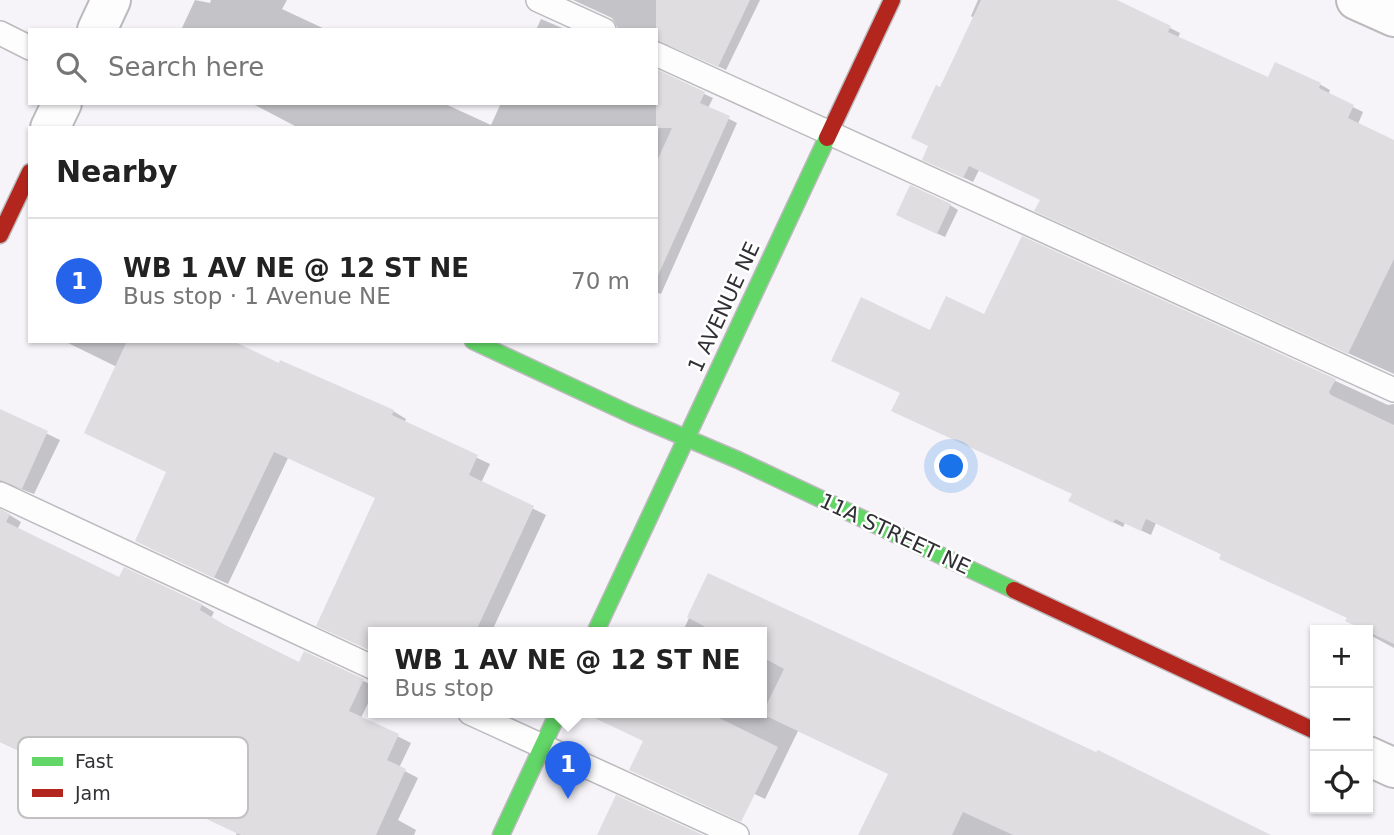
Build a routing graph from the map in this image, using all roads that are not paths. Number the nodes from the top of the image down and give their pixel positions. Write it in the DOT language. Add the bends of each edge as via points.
graph roads {
  1 [pos="111,0"];
  2 [pos="538,0"];
  3 [pos="892,0"];
  4 [pos="1356,0"];
  5 [pos="1394,18"];
  6 [pos="98,28"];
  7 [pos="600,28"];
  8 [pos="0,33"];
  9 [pos="28,47"];
  10 [pos="658,55"];
  11 [pos="61,105"];
  12 [pos="51,126"];
  13 [pos="830,131"];
  14 [pos="28,176"];
  15 [pos="0,235"];
  16 [pos="477,343"];
  17 [pos="1394,390"];
  18 [pos="687,437"];
  19 [pos="0,495"];
  20 [pos="598,627"];
  21 [pos="368,665"];
  22 [pos="481,718"];
  23 [pos="556,718"];
  24 [pos="1310,729"];
  25 [pos="542,747"];
  26 [pos="1373,758"];
  27 [pos="1394,768"];
  28 [pos="501,835"];
  29 [pos="737,835"];
  1 -- 6 [label="street"];
  2 -- 7 [label="lane"];
  3 -- 13 [label="street, 1 AVENUE NE"];
  4 -- 5 [label="street"];
  8 -- 9 [label="lane"];
  10 -- 13 [label="lane"];
  11 -- 12 [label="street"];
  13 -- 17 [label="lane"];
  13 -- 18 [label="street, 1 AVENUE NE"];
  14 -- 15 [label="street"];
  16 -- 18 [label="street, 11A STREET NE"];
  18 -- 20 [label="street, 1 AVENUE NE"];
  18 -- 24 [label="street, 11A STREET NE"];
  19 -- 21 [label="lane"];
  22 -- 25 [label="lane"];
  23 -- 25 [label="street"];
  25 -- 28 [label="street"];
  25 -- 29 [label="lane"];
  26 -- 27 [label="street"];
}
